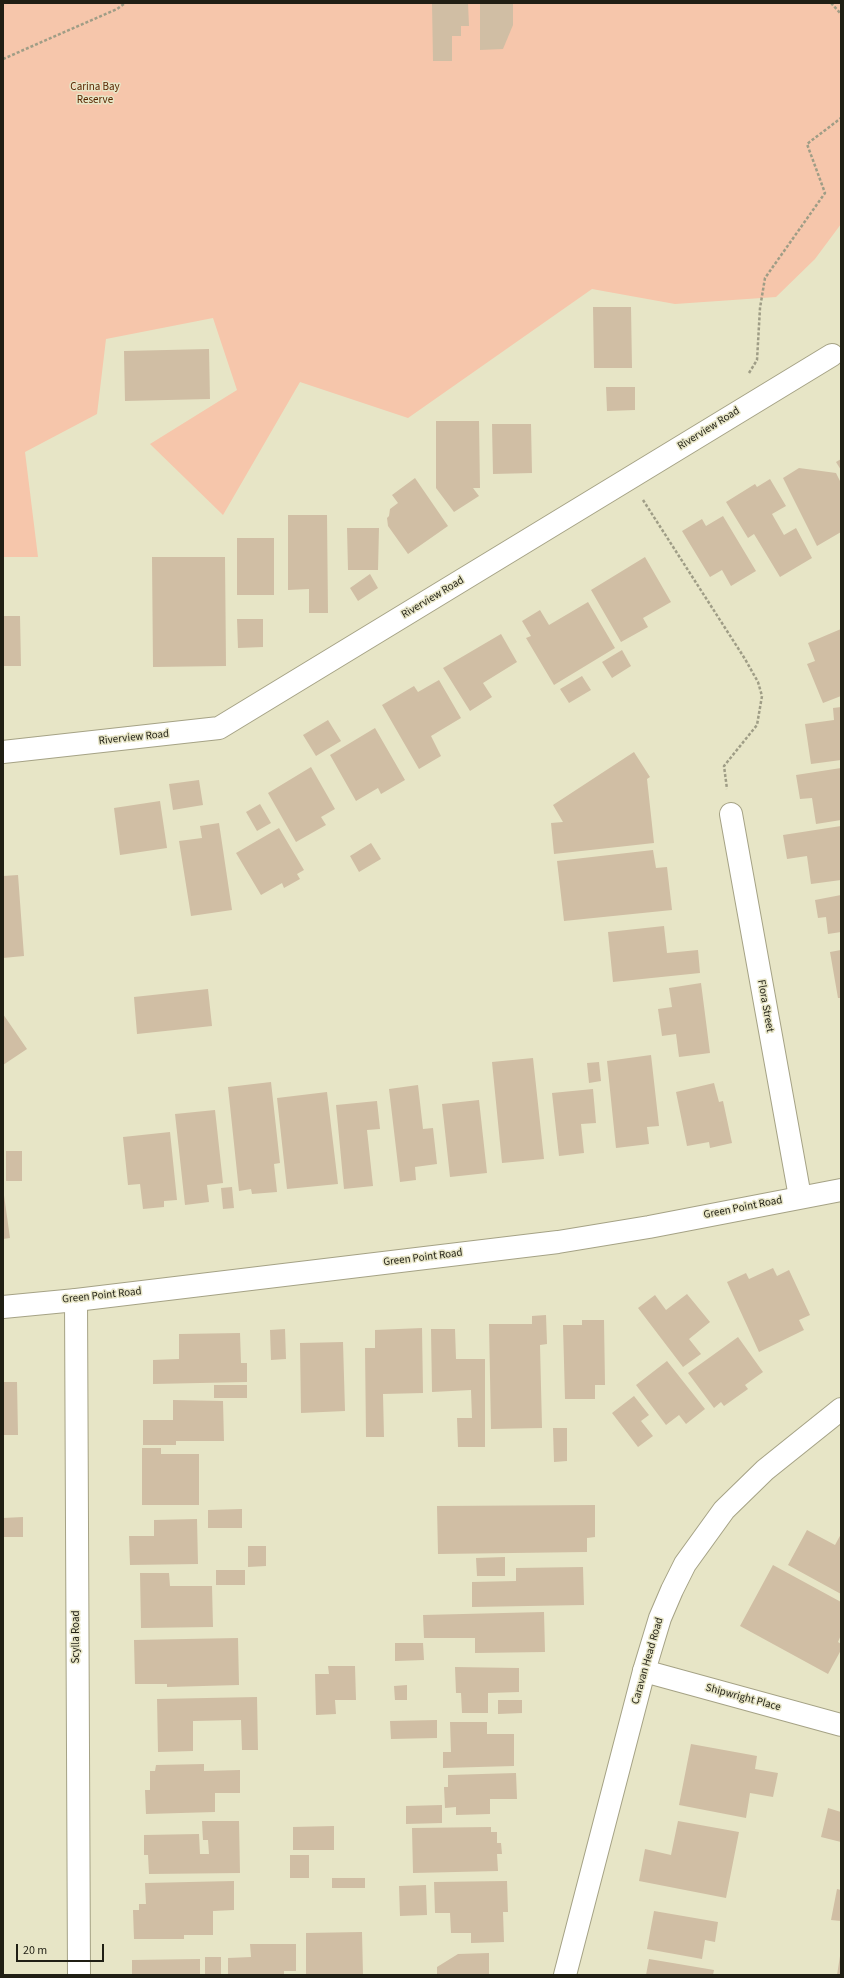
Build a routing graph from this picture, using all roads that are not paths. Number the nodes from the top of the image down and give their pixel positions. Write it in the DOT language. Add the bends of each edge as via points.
graph roads {
  1 [pos="832,355"];
  2 [pos="3,752"];
  3 [pos="731,814"];
  4 [pos="841,1190"];
  5 [pos="800,1197"];
  6 [pos="76,1300"];
  7 [pos="3,1307"];
  8 [pos="841,1409"];
  9 [pos="644,1671"];
  10 [pos="841,1725"];
  11 [pos="79,1975"];
  12 [pos="565,1975"];
  1 -- 2 [label="street, Riverview Road" via="219,728"];
  3 -- 5 [label="street, Flora Street"];
  4 -- 5 [label="street, Green Point Road"];
  5 -- 6 [label="street, Green Point Road" via="558,1242"];
  6 -- 7 [label="street, Green Point Road"];
  6 -- 11 [label="street, Scylla Road"];
  8 -- 9 [label="street, Caravan Head Road" via="745,1488 704,1536 685,1564 672,1590 660,1618"];
  9 -- 10 [label="street, Shipwright Place"];
  9 -- 12 [label="street, Caravan Head Road"];
}
